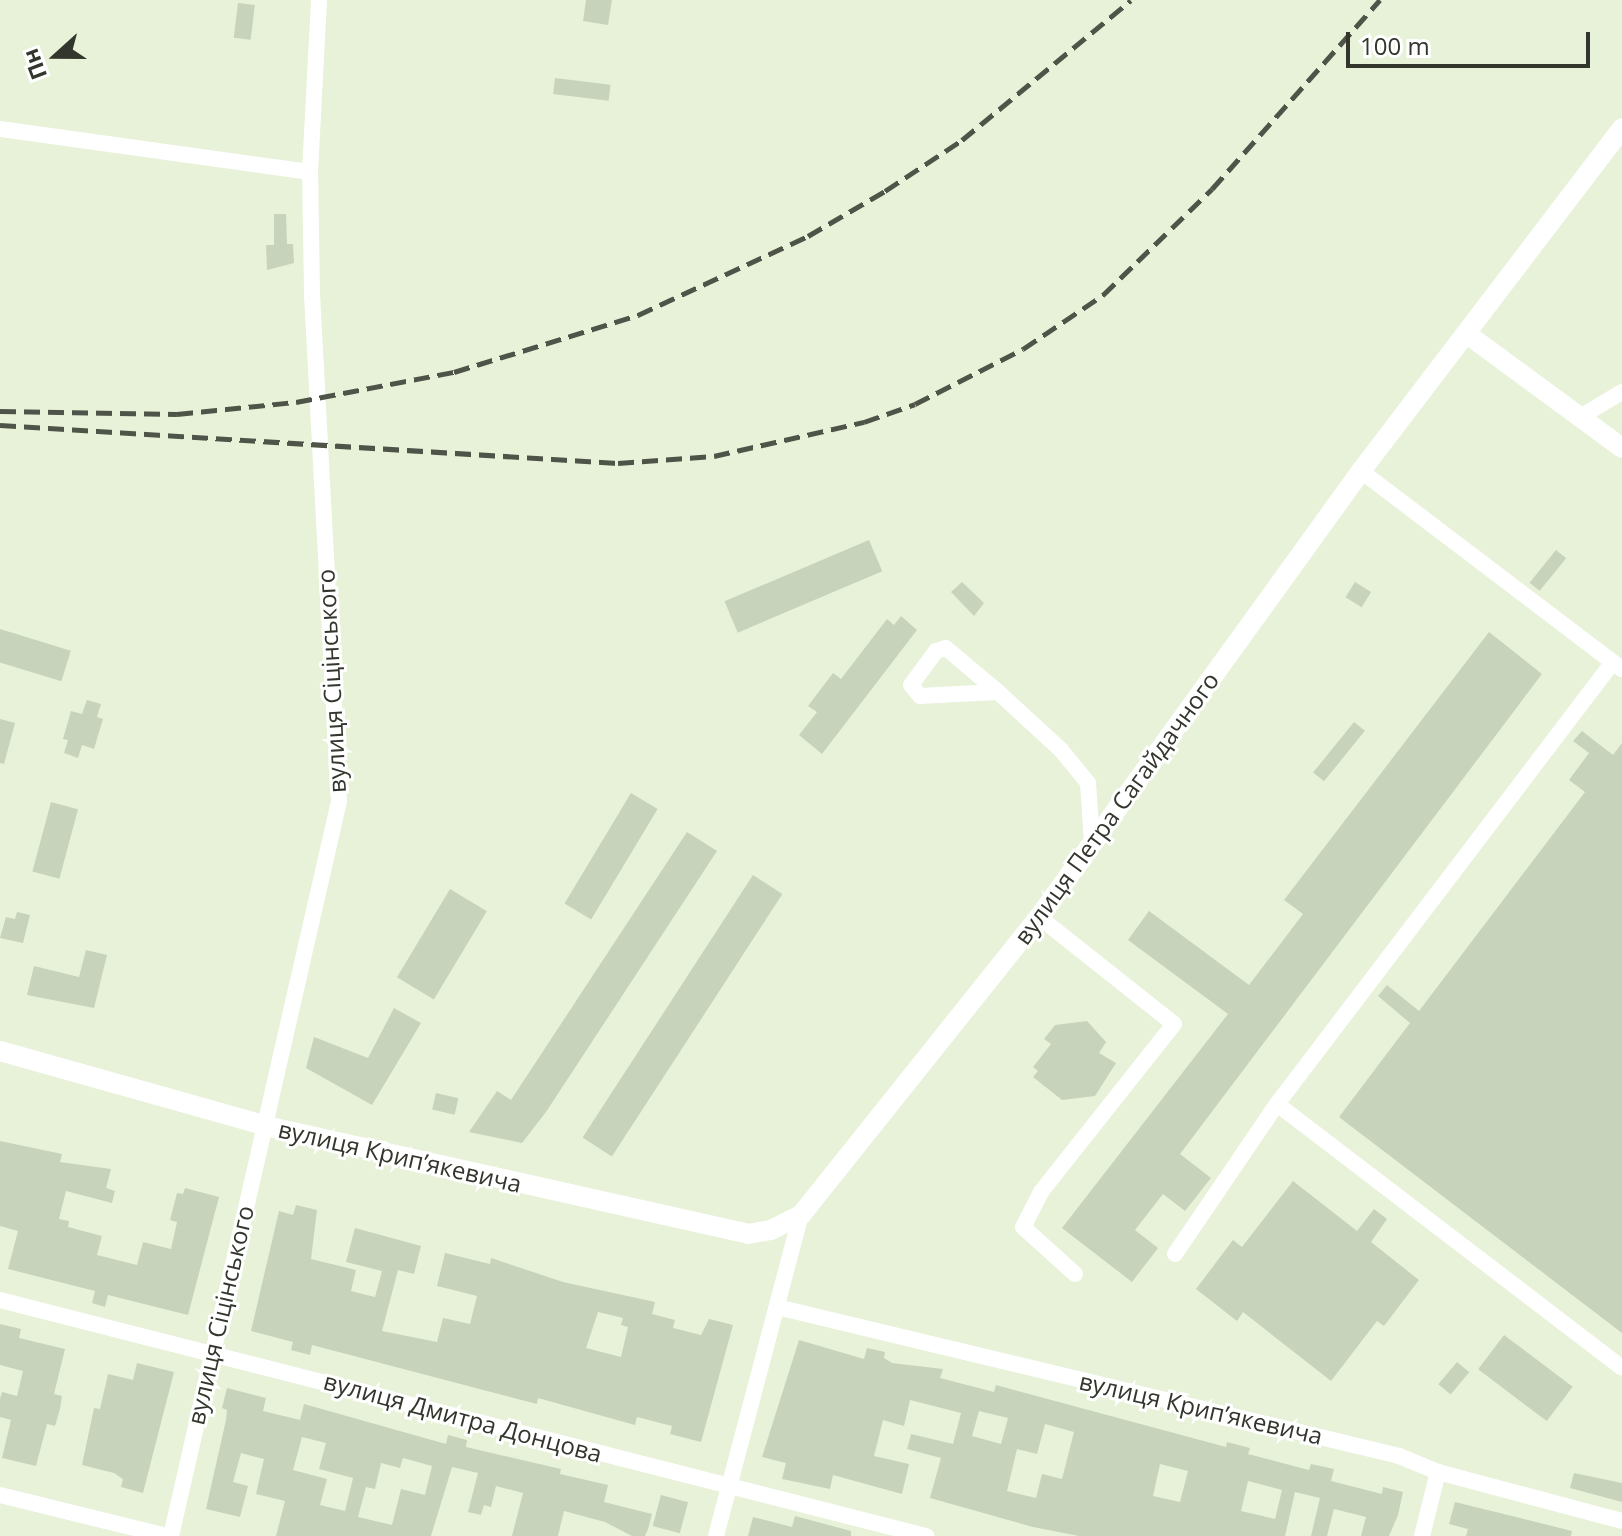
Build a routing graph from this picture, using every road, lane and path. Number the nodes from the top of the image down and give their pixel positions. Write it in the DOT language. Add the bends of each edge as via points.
graph roads {
  1 [pos="319,0"];
  2 [pos="1622,128"];
  3 [pos="0,129"];
  4 [pos="310,172"];
  5 [pos="1467,334"];
  6 [pos="1622,392"];
  7 [pos="1580,417"];
  8 [pos="1622,448"];
  9 [pos="1361,471"];
  10 [pos="1617,665"];
  11 [pos="998,692"];
  12 [pos="1092,844"];
  13 [pos="1039,917"];
  14 [pos="0,1051"];
  15 [pos="1277,1104"];
  16 [pos="266,1126"];
  17 [pos="801,1215"];
  18 [pos="1175,1254"];
  19 [pos="1075,1274"];
  20 [pos="0,1300"];
  21 [pos="777,1307"];
  22 [pos="210,1350"];
  23 [pos="1622,1368"];
  24 [pos="1438,1472"];
  25 [pos="726,1487"];
  26 [pos="0,1495"];
  27 [pos="1622,1521"];
  28 [pos="169,1536"];
  29 [pos="716,1536"];
  30 [pos="926,1536"];
  31 [pos="1422,1536"];
  1 -- 4 [label="street, вулиця Сіцінського"];
  2 -- 5 [label="main road, вулиця Петра Сагайдачного"];
  3 -- 4 [label="street"];
  4 -- 16 [label="street, вулиця Сіцінського" via="321,510 339,801"];
  5 -- 7 [label="main road"];
  5 -- 9 [label="main road, вулиця Петра Сагайдачного"];
  6 -- 7 [label="street"];
  7 -- 8 [label="main road"];
  9 -- 10 [label="street"];
  9 -- 12 [label="main road, вулиця Петра Сагайдачного"];
  10 -- 15 [label="street"];
  11 -- 11 [label="street" via="946,648 936,651 911,685 920,696"];
  11 -- 12 [label="street" via="1061,750 1088,783"];
  12 -- 13 [label="main road, вулиця Петра Сагайдачного"];
  13 -- 17 [label="main road, вулиця Петра Сагайдачного"];
  13 -- 19 [label="street" via="1174,1024 1041,1192 1023,1227"];
  14 -- 16 [label="main road, вулиця Крипʼякевича"];
  15 -- 18 [label="street"];
  15 -- 23 [label="street"];
  16 -- 17 [label="main road, вулиця Крипʼякевича" via="748,1234"];
  16 -- 22 [label="street, вулиця Сіцінського"];
  17 -- 21 [label="street, вулиця Петра Сагайдачного"];
  20 -- 22 [label="street, вулиця Дмитра Донцова"];
  21 -- 24 [label="street, вулиця Крипʼякевича" via="1399,1456"];
  21 -- 25 [label="street, вулиця Петра Сагайдачного"];
  22 -- 25 [label="street, вулиця Дмитра Донцова"];
  22 -- 28 [label="street, вулиця Сіцінського"];
  24 -- 27 [label="street, вулиця Крипʼякевича"];
  24 -- 31 [label="street"];
  25 -- 29 [label="street, вулиця Петра Сагайдачного"];
  25 -- 30 [label="street, вулиця Дмитра Донцова"];
  26 -- 28 [label="street"];
}
